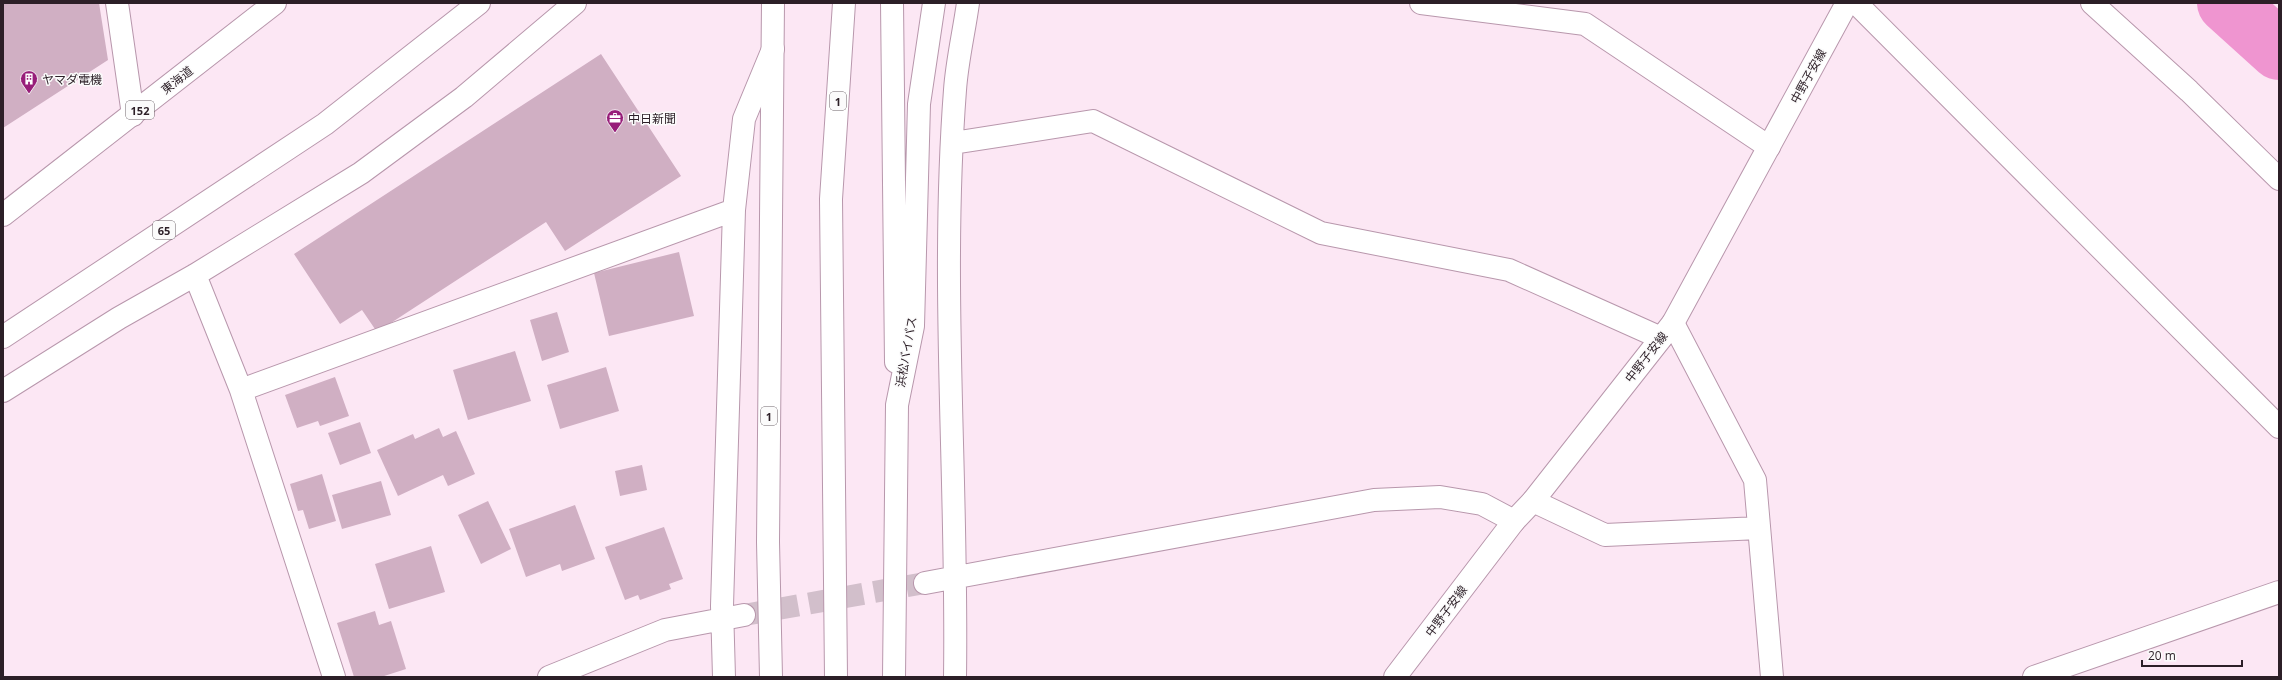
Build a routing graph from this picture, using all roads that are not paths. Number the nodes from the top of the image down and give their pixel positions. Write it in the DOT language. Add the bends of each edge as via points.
graph roads {
  1 [pos="117,3"];
  2 [pos="275,3"];
  3 [pos="479,3"];
  4 [pos="575,3"];
  5 [pos="774,3"];
  6 [pos="844,3"];
  7 [pos="892,3"];
  8 [pos="934,3"];
  9 [pos="968,3"];
  10 [pos="1421,3"];
  11 [pos="1848,3"];
  12 [pos="1856,3"];
  13 [pos="2092,3"];
  14 [pos="773,48"];
  15 [pos="133,115"];
  16 [pos="953,143"];
  17 [pos="1769,147"];
  18 [pos="2279,180"];
  19 [pos="734,210"];
  20 [pos="3,215"];
  21 [pos="195,275"];
  22 [pos="1667,331"];
  23 [pos="3,337"];
  24 [pos="241,390"];
  25 [pos="3,391"];
  26 [pos="897,405"];
  27 [pos="2279,427"];
  28 [pos="1533,501"];
  29 [pos="1514,521"];
  30 [pos="1760,528"];
  31 [pos="957,577"];
  32 [pos="925,583"];
  33 [pos="2279,592"];
  34 [pos="744,615"];
  35 [pos="722,619"];
  36 [pos="334,677"];
  37 [pos="549,677"];
  38 [pos="724,677"];
  39 [pos="771,677"];
  40 [pos="836,677"];
  41 [pos="894,677"];
  42 [pos="955,677"];
  43 [pos="1395,677"];
  44 [pos="1772,677"];
  45 [pos="2034,677"];
  1 -- 15 [label="main road"];
  2 -- 15 [label="main road, 東海道 / 152"];
  3 -- 23 [label="main road, 65" via="325,124"];
  4 -- 21 [label="main road" via="464,97 361,173"];
  5 -- 14 [label="main road, 1"];
  6 -- 40 [label="main road, 1" via="831,199"];
  7 -- 26 [label="main road"];
  8 -- 26 [label="main road, 浜松バイパス" via="919,104 913,326"];
  9 -- 16 [label="main road" via="955,89"];
  10 -- 17 [label="main road" via="1586,24"];
  11 -- 17 [label="main road, 中野子安線"];
  12 -- 27 [label="main road"];
  13 -- 18 [label="main road" via="2189,91"];
  14 -- 19 [label="main road" via="744,119"];
  14 -- 39 [label="main road, 1" via="768,542"];
  15 -- 20 [label="main road, 東海道 / 152"];
  16 -- 22 [label="main road" via="1093,121 1321,234 1509,270"];
  16 -- 31 [label="main road" via="949,246 950,395"];
  17 -- 22 [label="main road, 中野子安線"];
  19 -- 24 [label="main road"];
  19 -- 35 [label="main road"];
  21 -- 24 [label="main road"];
  21 -- 25 [label="main road" via="119,318"];
  22 -- 28 [label="main road, 中野子安線"];
  22 -- 30 [label="main road" via="1755,480"];
  24 -- 36 [label="main road"];
  26 -- 41 [label="main road, 浜松バイパス"];
  28 -- 29 [label="main road, 中野子安線"];
  28 -- 30 [label="main road" via="1605,535"];
  29 -- 31 [label="main road" via="1482,504 1440,497 1374,500 1265,518"];
  29 -- 43 [label="main road, 中野子安線"];
  30 -- 44 [label="main road"];
  31 -- 32 [label="main road"];
  31 -- 42 [label="main road"];
  33 -- 45 [label="main road"];
  34 -- 35 [label="main road"];
  35 -- 37 [label="main road" via="665,630"];
  35 -- 38 [label="main road"];
}
